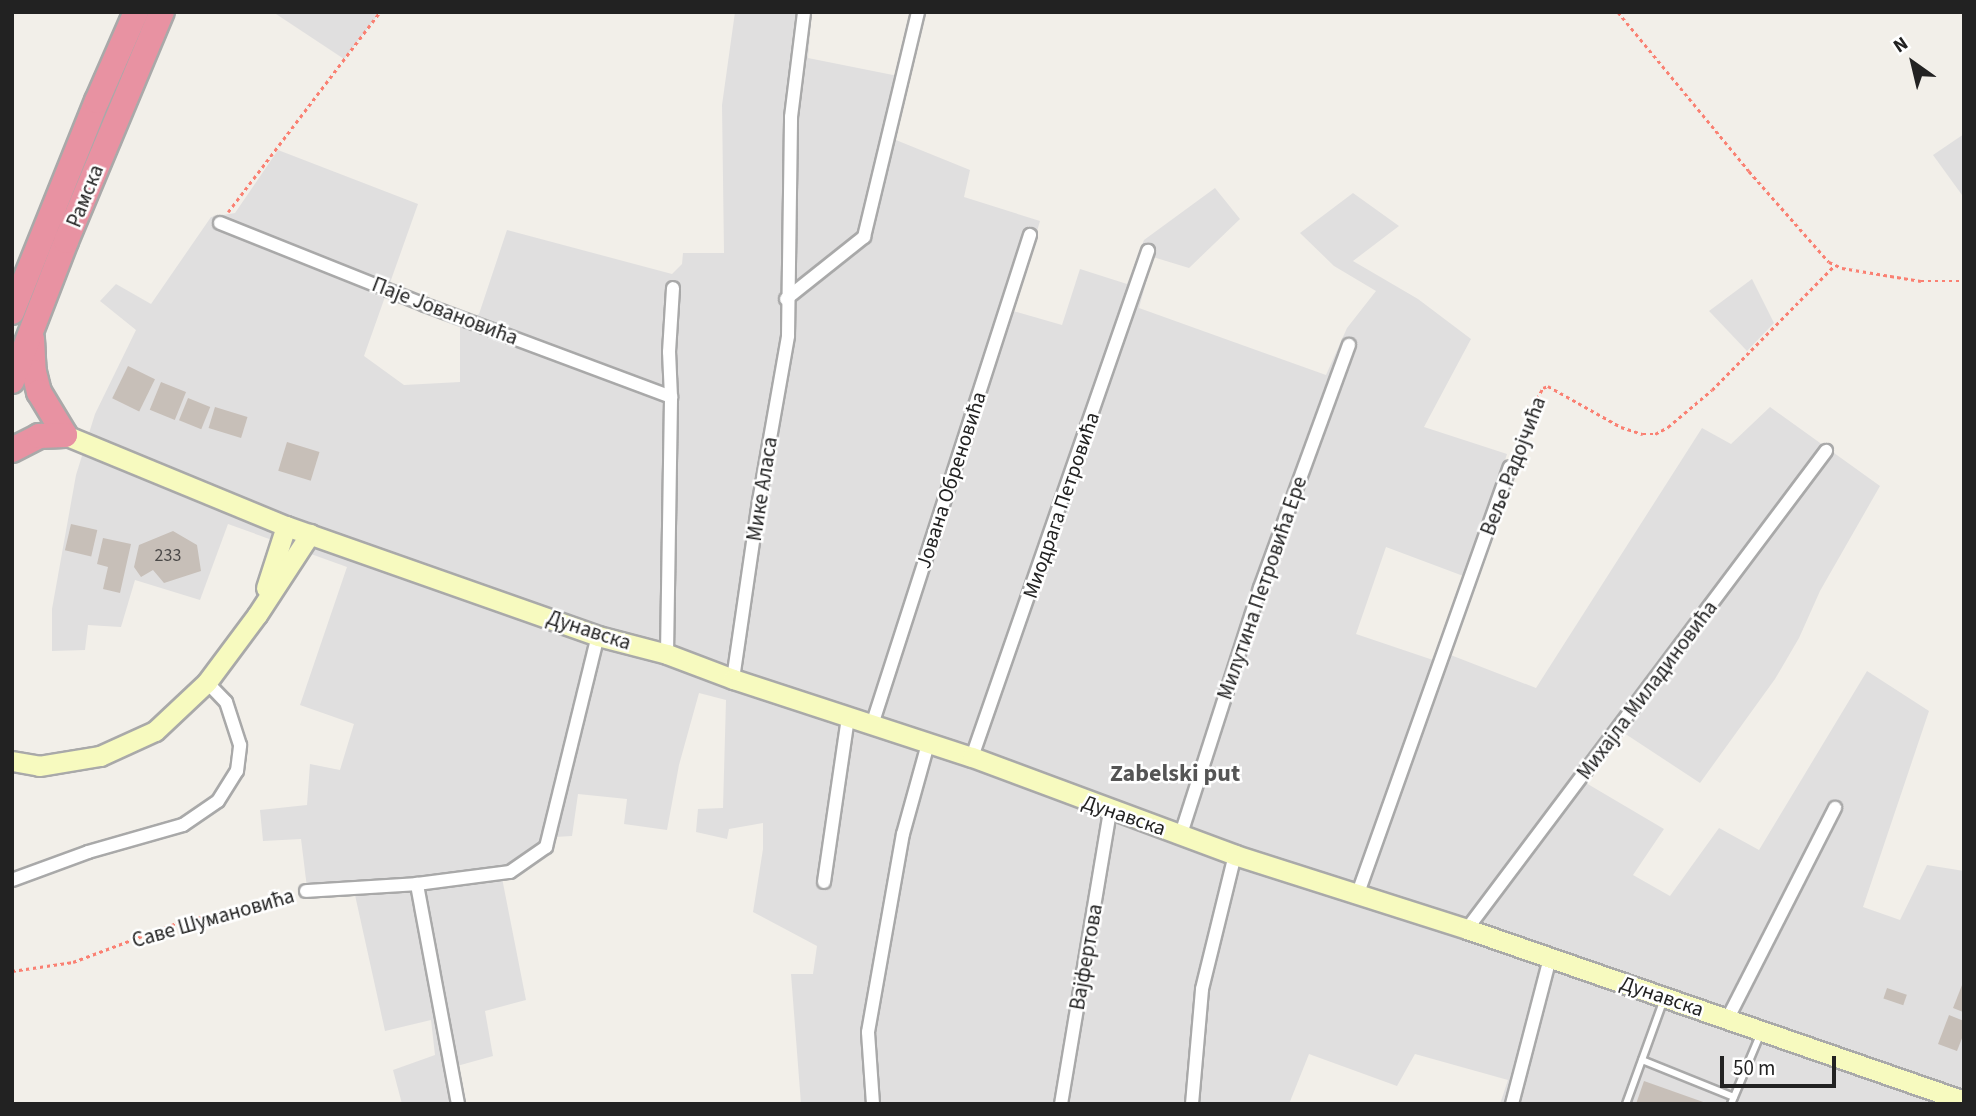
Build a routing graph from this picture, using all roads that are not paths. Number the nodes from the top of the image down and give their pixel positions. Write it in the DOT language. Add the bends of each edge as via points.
graph roads {
  1 [pos="136,12"];
  2 [pos="162,12"];
  3 [pos="804,12"];
  4 [pos="918,12"];
  5 [pos="220,223"];
  6 [pos="1030,235"];
  7 [pos="1148,251"];
  8 [pos="673,288"];
  9 [pos="786,299"];
  10 [pos="17,314"];
  11 [pos="1349,345"];
  12 [pos="12,381"];
  13 [pos="671,397"];
  14 [pos="65,435"];
  15 [pos="12,450"];
  16 [pos="1826,451"];
  17 [pos="1510,467"];
  18 [pos="286,526"];
  19 [pos="310,534"];
  20 [pos="257,615"];
  21 [pos="598,636"];
  22 [pos="667,654"];
  23 [pos="733,679"];
  24 [pos="207,682"];
  25 [pos="848,717"];
  26 [pos="872,725"];
  27 [pos="928,744"];
  28 [pos="972,757"];
  29 [pos="12,761"];
  30 [pos="1835,808"];
  31 [pos="1110,811"];
  32 [pos="1181,834"];
  33 [pos="1235,855"];
  34 [pos="12,880"];
  35 [pos="824,883"];
  36 [pos="417,884"];
  37 [pos="306,891"];
  38 [pos="1358,893"];
  39 [pos="1467,929"];
  40 [pos="1550,958"];
  41 [pos="1665,997"];
  42 [pos="1728,1018"];
  43 [pos="1762,1030"];
  44 [pos="1642,1060"];
  45 [pos="1733,1100"];
  46 [pos="1964,1101"];
  47 [pos="458,1104"];
  48 [pos="873,1104"];
  49 [pos="1061,1104"];
  50 [pos="1192,1104"];
  51 [pos="1512,1104"];
  52 [pos="1626,1104"];
  1 -- 10 [label="highway, Рамска" via="97,101"];
  2 -- 10 [label="highway, Рамска"];
  3 -- 9 [label="street, Мике Аласа" via="791,117"];
  4 -- 9 [label="street" via="864,237"];
  5 -- 13 [label="street, Паје Јовановића"];
  6 -- 26 [label="street, Јована Обреновића"];
  7 -- 28 [label="street, Миодрага Петровића"];
  8 -- 13 [label="street"];
  9 -- 23 [label="street, Мике Аласа" via="788,335"];
  10 -- 12 [label="highway, Рамска"];
  10 -- 14 [label="highway" via="39,392"];
  11 -- 32 [label="street, Милутина Петровића Ере" via="1260,588"];
  13 -- 22 [label="street"];
  14 -- 15 [label="highway" via="39,436"];
  14 -- 18 [label="street, Дунавска"];
  16 -- 39 [label="street, Михајла Миладиновића"];
  17 -- 38 [label="street, Веље Радојчића"];
  18 -- 19 [label="street, Дунавска"];
  18 -- 20 [label="street"];
  19 -- 20 [label="street"];
  19 -- 21 [label="street, Дунавска"];
  20 -- 24 [label="street"];
  21 -- 22 [label="street, Дунавска"];
  21 -- 36 [label="street, Саве Шумановића" via="546,847 510,872"];
  22 -- 23 [label="street, Дунавска"];
  23 -- 25 [label="street, Дунавска"];
  24 -- 29 [label="street" via="155,731 100,756 39,766"];
  24 -- 34 [label="street" via="226,702 240,745 237,771 218,801 183,825"];
  25 -- 26 [label="street, Дунавска"];
  25 -- 35 [label="street"];
  26 -- 27 [label="street, Дунавска"];
  27 -- 28 [label="street, Дунавска"];
  27 -- 48 [label="street" via="903,834 867,1031"];
  28 -- 31 [label="street, Дунавска"];
  30 -- 42 [label="street"];
  31 -- 32 [label="street, Дунавска"];
  31 -- 49 [label="street, Вајфертова"];
  32 -- 33 [label="street, Дунавска"];
  33 -- 38 [label="street, Дунавска"];
  33 -- 50 [label="street" via="1202,989"];
  36 -- 37 [label="street, Саве Шумановића"];
  36 -- 47 [label="street"];
  38 -- 39 [label="street, Дунавска"];
  39 -- 40 [label="street, Дунавска"];
  40 -- 41 [label="street, Дунавска"];
  40 -- 51 [label="street"];
  41 -- 42 [label="street, Дунавска"];
  41 -- 44 [label="lane"];
  42 -- 43 [label="street, Дунавска"];
  43 -- 45 [label="lane"];
  43 -- 46 [label="street, Дунавска"];
  44 -- 45 [label="lane"];
  44 -- 52 [label="lane"];
}
